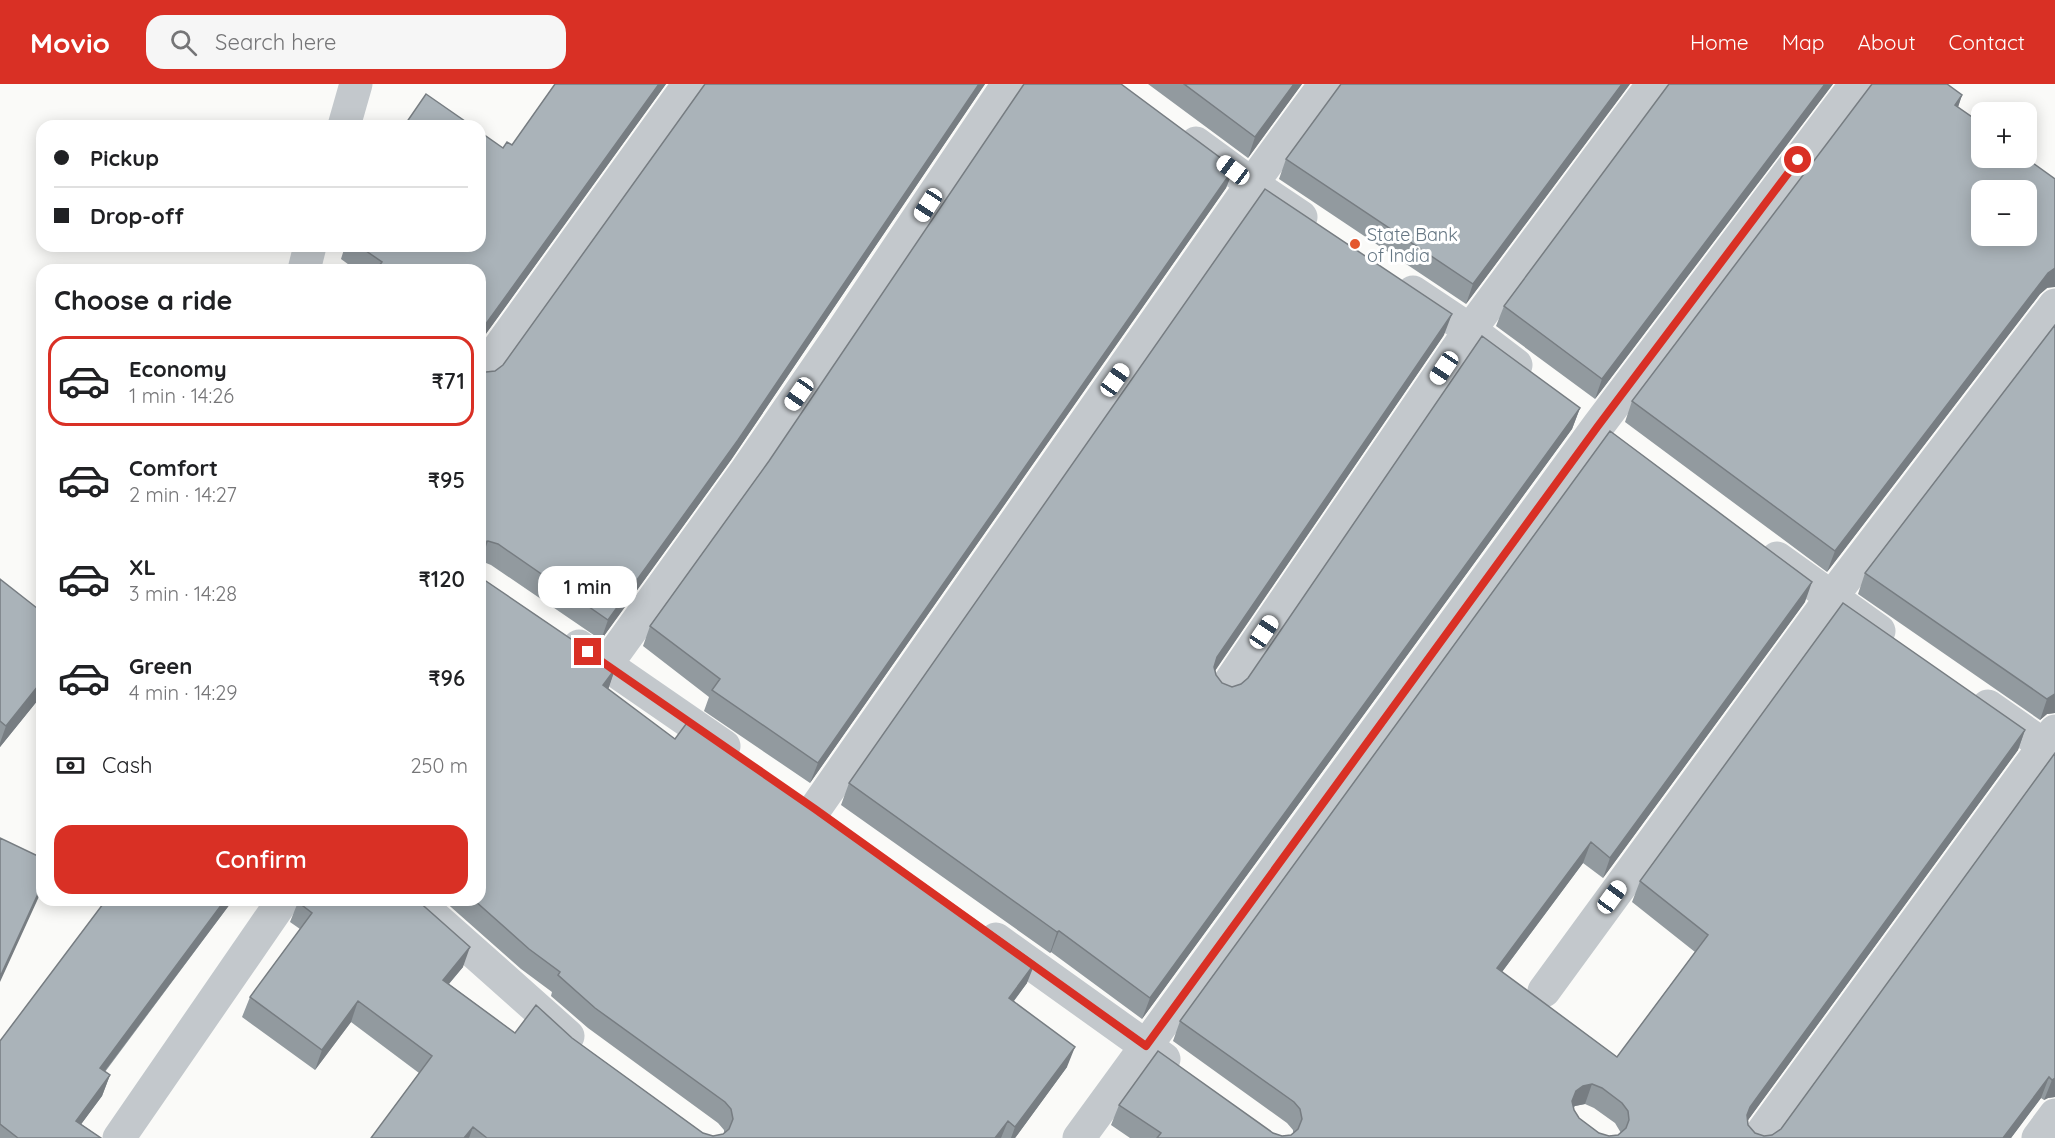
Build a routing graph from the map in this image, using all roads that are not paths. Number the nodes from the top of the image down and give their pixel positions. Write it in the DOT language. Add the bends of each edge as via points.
graph roads {
  1 [pos="356,84"];
  2 [pos="689,84"];
  3 [pos="1008,84"];
  4 [pos="1325,84"];
  5 [pos="1653,84"];
  6 [pos="1856,84"];
  7 [pos="346,120"];
  8 [pos="1175,127"];
  9 [pos="1252,184"];
  10 [pos="1321,231"];
  11 [pos="1391,277"];
  12 [pos="2055,305"];
  13 [pos="1470,330"];
  14 [pos="486,366"];
  15 [pos="1543,385"];
  16 [pos="1571,405"];
  17 [pos="1598,426"];
  18 [pos="1626,446"];
  19 [pos="1756,543"];
  20 [pos="1831,598"];
  21 [pos="558,632"];
  22 [pos="1899,645"];
  23 [pos="606,665"];
  24 [pos="1225,689"];
  25 [pos="1967,692"];
  26 [pos="2052,743"];
  27 [pos="749,763"];
  28 [pos="787,789"];
  29 [pos="279,906"];
  30 [pos="422,906"];
  31 [pos="971,920"];
  32 [pos="1544,991"];
  33 [pos="1146,1046"];
  34 [pos="594,1056"];
  35 [pos="1192,1079"];
  36 [pos="2055,1115"];
  37 [pos="119,1138"];
  38 [pos="1079,1138"];
  39 [pos="1758,1138"];
  40 [pos="2038,1138"];
  1 -- 7 [label="street"];
  2 -- 14 [label="street"];
  3 -- 23 [label="street" via="833,346"];
  4 -- 9 [label="street"];
  5 -- 13 [label="street"];
  6 -- 17 [label="street"];
  8 -- 9 [label="street"];
  9 -- 10 [label="street"];
  9 -- 28 [label="street" via="825,816"];
  11 -- 13 [label="street"];
  12 -- 20 [label="street"];
  13 -- 15 [label="street"];
  13 -- 24 [label="street"];
  16 -- 17 [label="street"];
  17 -- 18 [label="street"];
  17 -- 33 [label="street"];
  19 -- 20 [label="street"];
  20 -- 22 [label="street"];
  20 -- 32 [label="street"];
  21 -- 23 [label="street"];
  23 -- 27 [label="street"];
  25 -- 26 [label="street"];
  26 -- 39 [label="street"];
  29 -- 37 [label="street"];
  30 -- 34 [label="street"];
  31 -- 33 [label="street"];
  33 -- 35 [label="street"];
  33 -- 38 [label="street"];
  36 -- 40 [label="street"];
}
